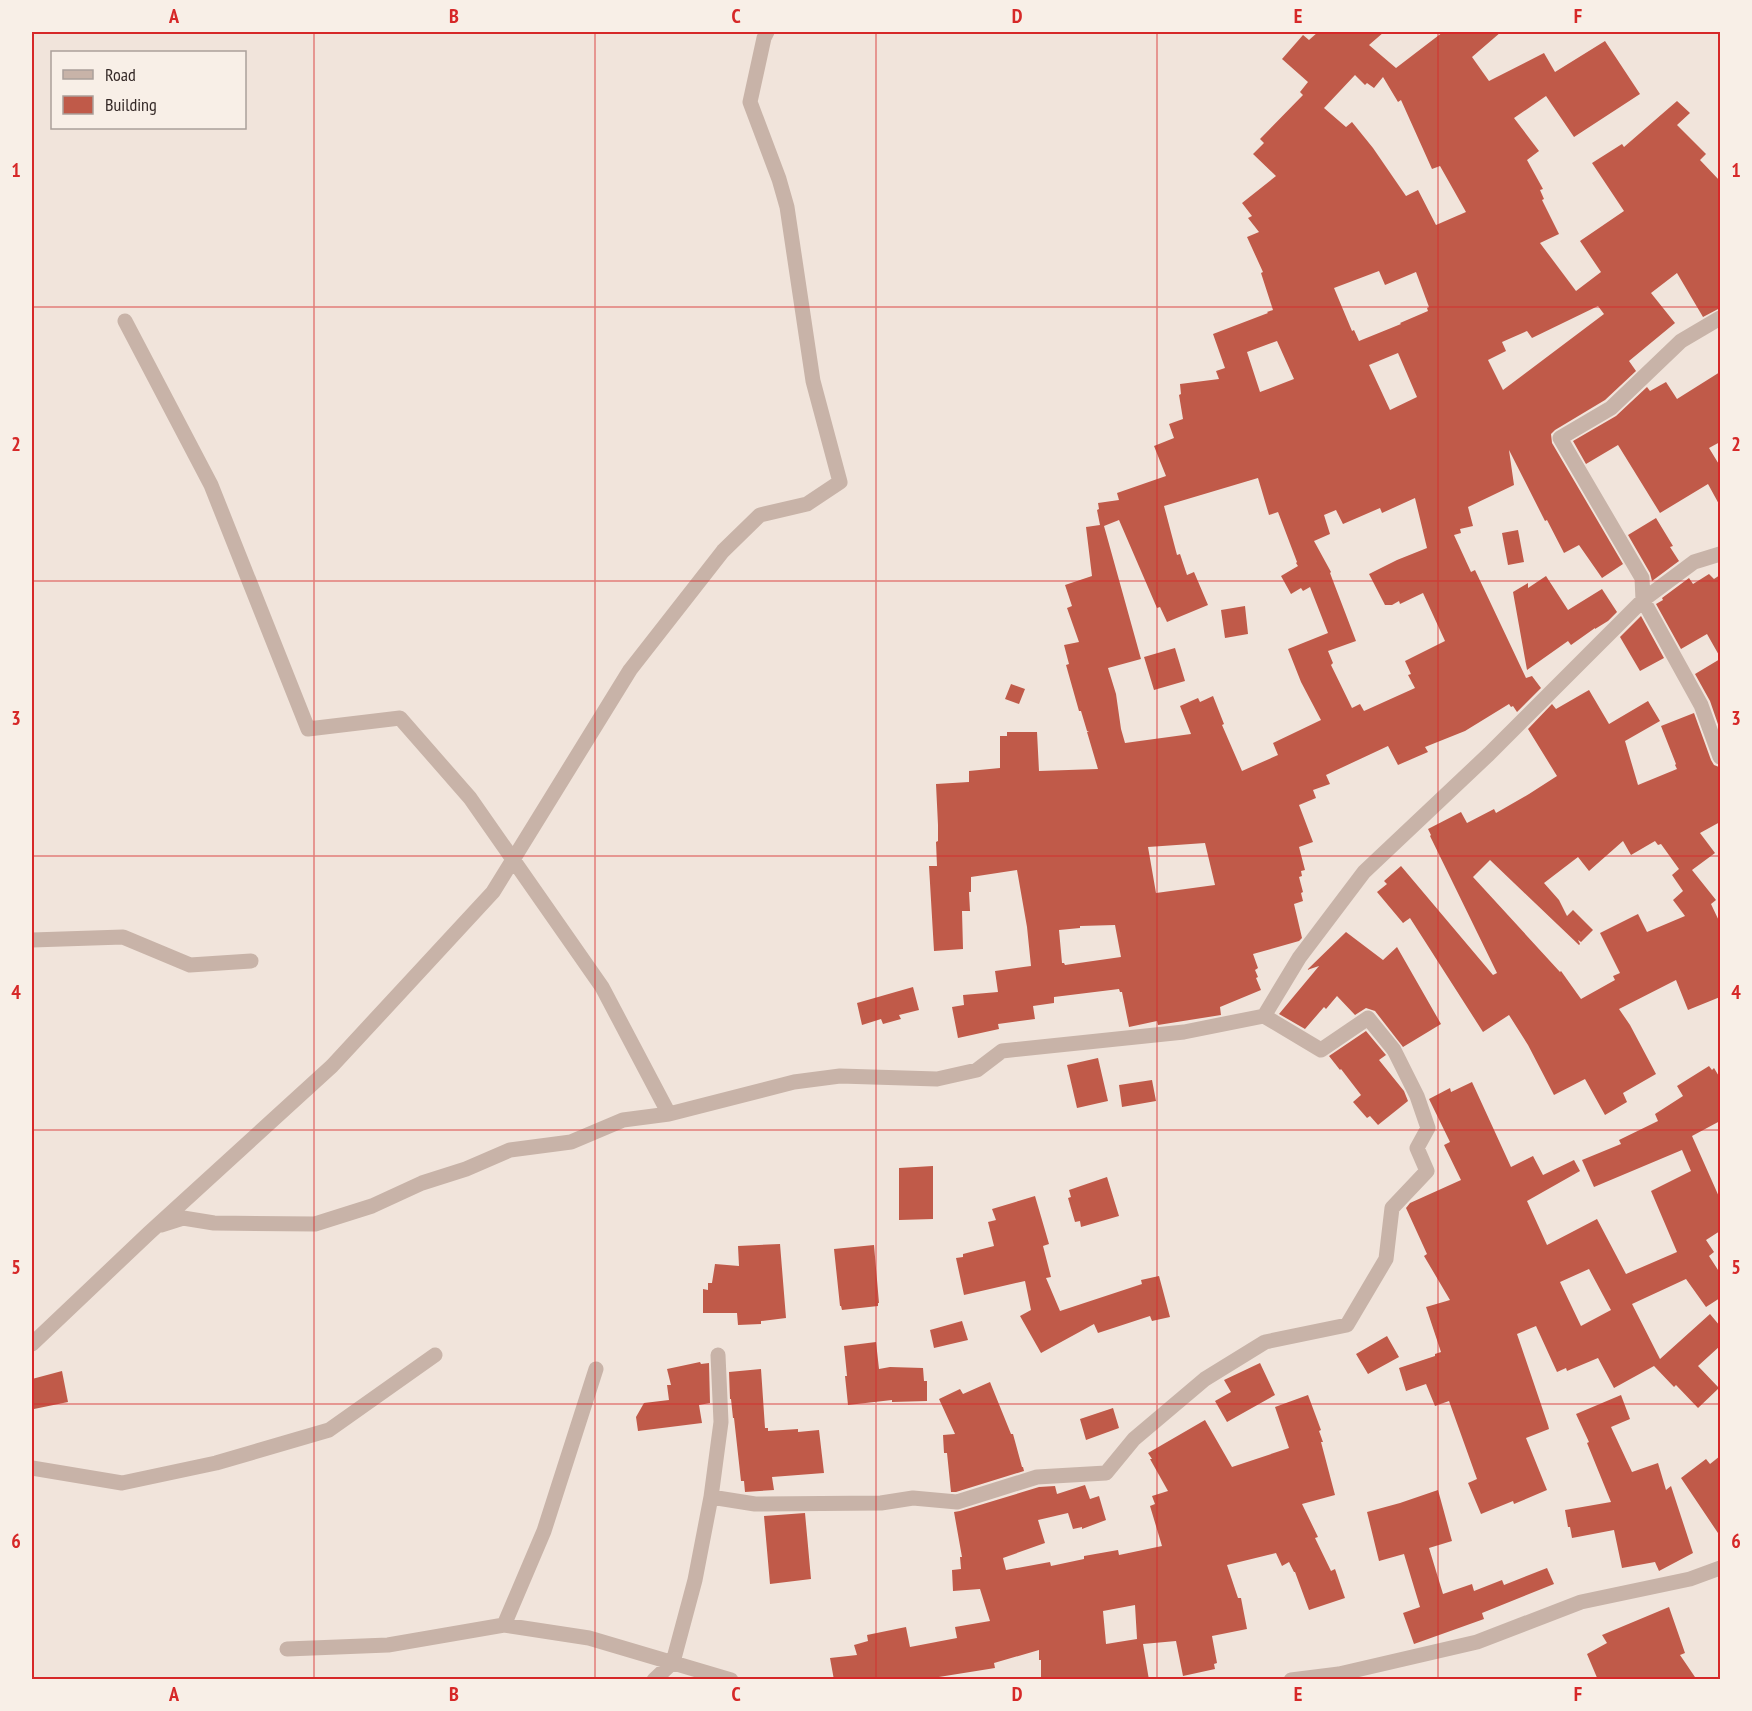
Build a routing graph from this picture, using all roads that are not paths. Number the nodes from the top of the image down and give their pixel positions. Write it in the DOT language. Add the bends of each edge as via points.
graph roads {
  1 [pos="767,32"];
  2 [pos="1720,318"];
  3 [pos="125,321"];
  4 [pos="1720,554"];
  5 [pos="1643,600"];
  6 [pos="1720,757"];
  7 [pos="513,860"];
  8 [pos="32,940"];
  9 [pos="251,961"];
  10 [pos="1264,1016"];
  11 [pos="669,1114"];
  12 [pos="155,1227"];
  13 [pos="32,1344"];
  14 [pos="435,1355"];
  15 [pos="718,1355"];
  16 [pos="596,1369"];
  17 [pos="32,1468"];
  18 [pos="711,1497"];
  19 [pos="1720,1568"];
  20 [pos="504,1625"];
  21 [pos="287,1649"];
  22 [pos="673,1662"];
  23 [pos="654,1680"];
  24 [pos="731,1680"];
  25 [pos="1291,1680"];
  1 -- 7 [label="street" via="750,102 788,207 813,381 840,482 807,504 760,515 723,551 630,670"];
  2 -- 5 [label="street" via="1681,341 1611,408 1560,438 1642,578"];
  3 -- 7 [label="street" via="211,484 308,729 400,718 470,798"];
  4 -- 5 [label="street" via="1694,562"];
  5 -- 6 [label="street" via="1701,705"];
  5 -- 10 [label="street" via="1364,872 1299,958"];
  7 -- 11 [label="street" via="603,987"];
  7 -- 12 [label="street" via="493,892 332,1066"];
  8 -- 9 [label="street" via="123,937 190,965"];
  10 -- 11 [label="street" via="1184,1032 1002,1051 977,1070 937,1079 840,1076 794,1082"];
  10 -- 18 [label="street" via="1321,1050 1368,1018 1394,1050 1428,1128 1417,1148 1427,1171 1392,1208 1386,1259 1347,1325 1265,1342 1205,1379 1134,1439 1106,1473 1037,1478 957,1502 913,1498 881,1503 755,1504"];
  11 -- 12 [label="street" via="623,1120 571,1142 510,1150 372,1206 315,1224 214,1223 183,1218"];
  12 -- 13 [label="street"];
  14 -- 17 [label="street" via="329,1430 216,1463 122,1483"];
  15 -- 18 [label="street" via="721,1422"];
  16 -- 20 [label="street" via="544,1531"];
  18 -- 22 [label="street" via="695,1580"];
  19 -- 25 [label="street" via="1690,1579 1581,1602 1477,1642 1339,1674"];
  20 -- 21 [label="street" via="388,1645"];
  20 -- 22 [label="street" via="590,1638"];
  22 -- 23 [label="street"];
  22 -- 24 [label="street"];
}
